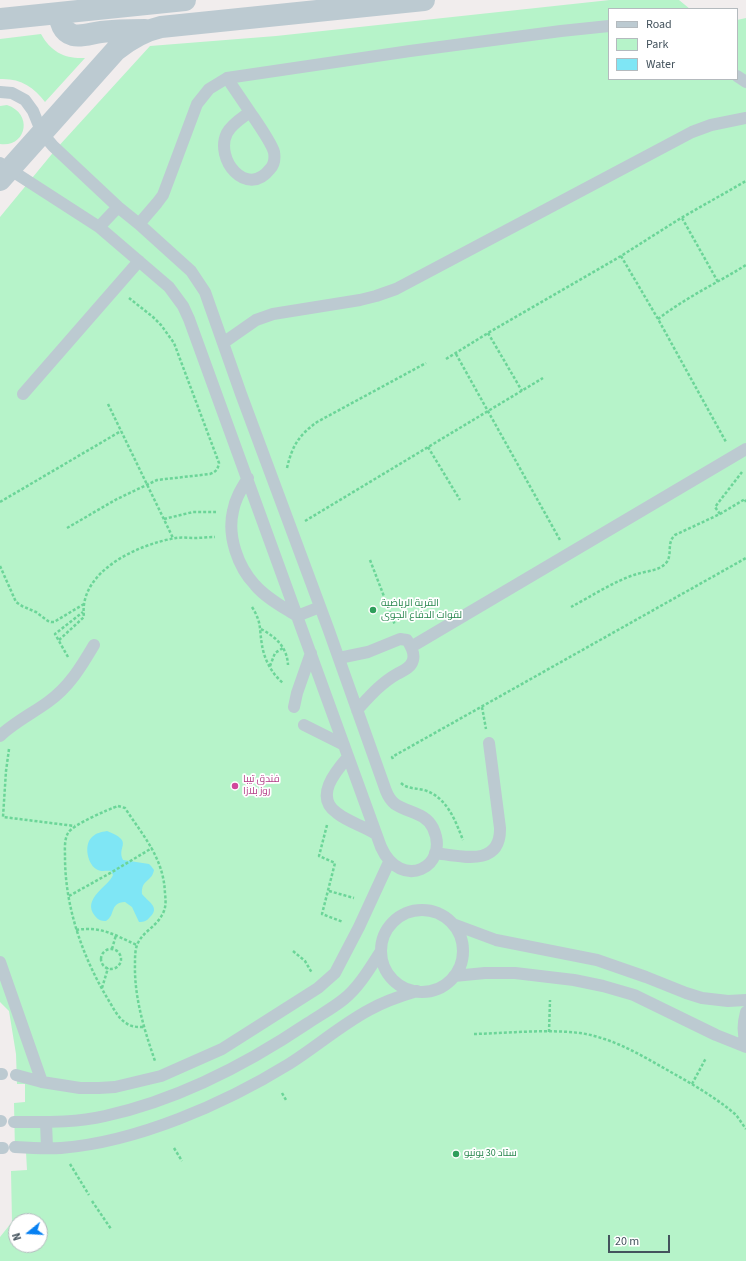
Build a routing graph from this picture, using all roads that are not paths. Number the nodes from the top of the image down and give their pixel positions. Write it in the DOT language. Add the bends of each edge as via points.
graph roads {
  1 [pos="185,0"];
  2 [pos="424,0"];
  3 [pos="61,12"];
  4 [pos="0,19"];
  5 [pos="608,26"];
  6 [pos="148,30"];
  7 [pos="227,78"];
  8 [pos="0,92"];
  9 [pos="250,112"];
  10 [pos="746,118"];
  11 [pos="42,133"];
  12 [pos="3,171"];
  13 [pos="118,207"];
  14 [pos="139,224"];
  15 [pos="99,227"];
  16 [pos="139,261"];
  17 [pos="223,343"];
  18 [pos="23,394"];
  19 [pos="746,449"];
  20 [pos="248,478"];
  21 [pos="320,607"];
  22 [pos="297,616"];
  23 [pos="94,645"];
  24 [pos="411,648"];
  25 [pos="310,654"];
  26 [pos="339,658"];
  27 [pos="294,707"];
  28 [pos="357,710"];
  29 [pos="304,724"];
  30 [pos="0,736"];
  31 [pos="489,743"];
  32 [pos="344,745"];
  33 [pos="348,757"];
  34 [pos="376,834"];
  35 [pos="435,853"];
  36 [pos="390,862"];
  37 [pos="453,924"];
  38 [pos="381,951"];
  39 [pos="0,962"];
  40 [pos="454,976"];
  41 [pos="417,992"];
  42 [pos="746,1000"];
  43 [pos="746,1012"];
  44 [pos="746,1042"];
  45 [pos="746,1047"];
  46 [pos="16,1075"];
  47 [pos="42,1082"];
  48 [pos="14,1122"];
  49 [pos="46,1122"];
  50 [pos="6,1148"];
  51 [pos="47,1148"];
  1 -- 3 [label="street"];
  2 -- 6 [label="street"];
  3 -- 4 [label="street"];
  3 -- 6 [label="street" via="63,27 74,35 116,30"];
  5 -- 7 [label="lane"];
  6 -- 11 [label="street" via="116,50"];
  7 -- 9 [label="lane"];
  7 -- 14 [label="lane" via="209,89 197,104 162,194"];
  8 -- 11 [label="lane" via="12,93 25,100 33,111"];
  9 -- 9 [label="lane" via="231,127 224,142 229,165 243,179 248,180 267,173 274,160 274,152"];
  10 -- 17 [label="lane" via="711,125 692,132 396,289 360,300 273,314 256,320"];
  11 -- 12 [label="street"];
  11 -- 13 [label="lane"];
  12 -- 15 [label="lane"];
  13 -- 14 [label="lane"];
  13 -- 15 [label="lane"];
  14 -- 17 [label="lane" via="191,271 200,283"];
  15 -- 16 [label="lane"];
  16 -- 18 [label="lane"];
  16 -- 20 [label="lane" via="169,287 183,306"];
  17 -- 21 [label="lane"];
  19 -- 24 [label="lane"];
  20 -- 22 [label="lane"];
  20 -- 22 [label="lane" via="238,494 232,513 232,536 238,556 255,585"];
  21 -- 22 [label="lane"];
  21 -- 26 [label="lane"];
  22 -- 25 [label="lane"];
  23 -- 30 [label="lane" via="64,690"];
  24 -- 26 [label="lane" via="407,640 400,638 368,652"];
  24 -- 28 [label="lane" via="414,655 409,668 380,686"];
  25 -- 27 [label="lane" via="292,689"];
  25 -- 32 [label="lane"];
  26 -- 28 [label="lane"];
  28 -- 35 [label="lane" via="386,791 394,803 419,814 430,823 435,836"];
  29 -- 32 [label="lane"];
  31 -- 35 [label="lane" via="500,828 497,844 492,851 477,857"];
  32 -- 33 [label="lane"];
  33 -- 34 [label="lane"];
  33 -- 34 [label="lane" via="329,783 327,798 331,808 343,817"];
  34 -- 36 [label="lane" via="384,855"];
  35 -- 36 [label="lane" via="427,866 412,872"];
  36 -- 47 [label="lane" via="338,969 318,988 222,1049 161,1076 115,1087 80,1088"];
  37 -- 38 [label="lane" via="444,916 432,911 407,912 396,918 388,927 382,939"];
  37 -- 40 [label="lane" via="462,944 460,966"];
  37 -- 42 [label="lane" via="496,940 597,960 702,998"];
  38 -- 41 [label="lane" via="388,974 406,989"];
  38 -- 49 [label="lane" via="370,969 344,999 248,1060 151,1103 94,1118"];
  39 -- 47 [label="lane"];
  40 -- 41 [label="lane" via="444,985 431,991"];
  40 -- 45 [label="lane" via="515,974 566,978 603,986 634,995"];
  41 -- 51 [label="lane" via="400,996 368,1010 290,1063 216,1103 112,1140"];
  43 -- 44 [label="lane" via="743,1022"];
  46 -- 47 [label="lane"];
  48 -- 49 [label="lane"];
  49 -- 51 [label="lane"];
  50 -- 51 [label="lane"];
}
